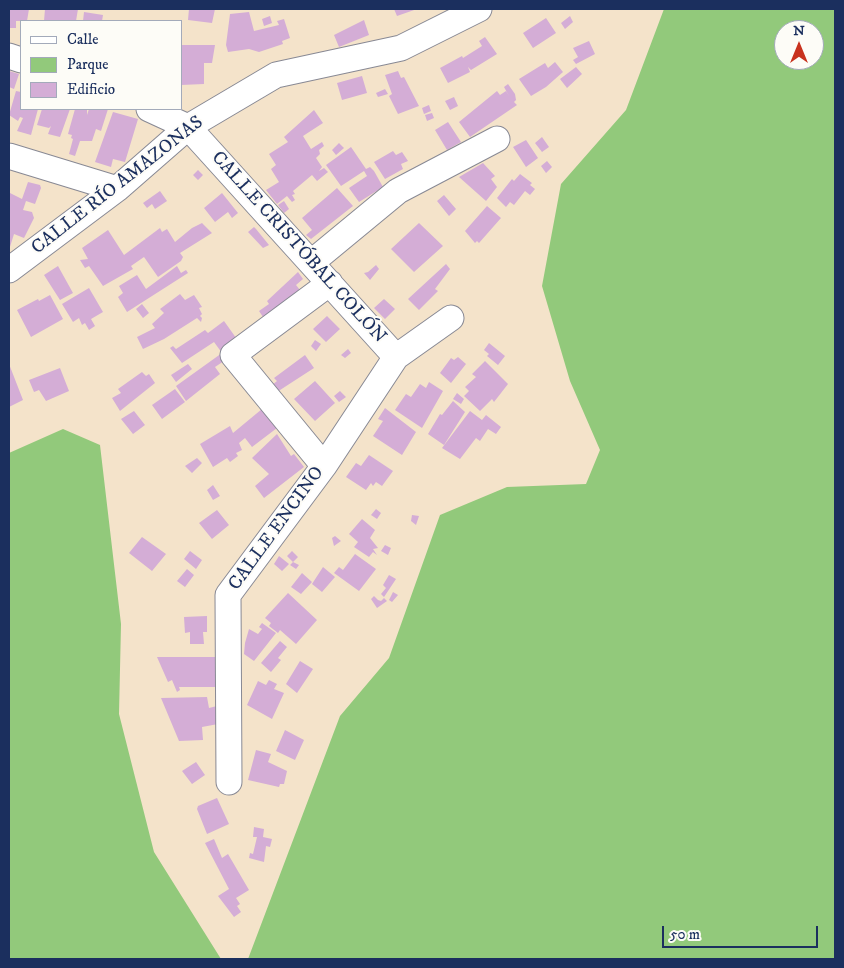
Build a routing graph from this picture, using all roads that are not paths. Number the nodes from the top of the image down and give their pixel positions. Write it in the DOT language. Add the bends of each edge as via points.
graph roads {
  1 [pos="479,9"];
  2 [pos="152,110"];
  3 [pos="188,127"];
  4 [pos="497,138"];
  5 [pos="9,156"];
  6 [pos="117,190"];
  7 [pos="312,262"];
  8 [pos="9,270"];
  9 [pos="330,284"];
  10 [pos="451,318"];
  11 [pos="396,357"];
  12 [pos="324,466"];
  13 [pos="230,782"];
  1 -- 3 [label="street, CALLE RÍO AMAZONAS" via="400,48 276,75"];
  2 -- 3 [label="street, CALLE CRISTÓBAL COLÓN"];
  3 -- 6 [label="street, CALLE RÍO AMAZONAS"];
  3 -- 7 [label="street, CALLE CRISTÓBAL COLÓN"];
  4 -- 7 [label="street" via="398,191"];
  5 -- 6 [label="street"];
  6 -- 8 [label="street, CALLE RÍO AMAZONAS"];
  7 -- 9 [label="street, CALLE CRISTÓBAL COLÓN"];
  9 -- 11 [label="street, CALLE CRISTÓBAL COLÓN"];
  9 -- 12 [label="street" via="233,355"];
  10 -- 11 [label="street"];
  11 -- 12 [label="street, CALLE ENCINO"];
  12 -- 13 [label="street, CALLE ENCINO" via="228,595"];
}
